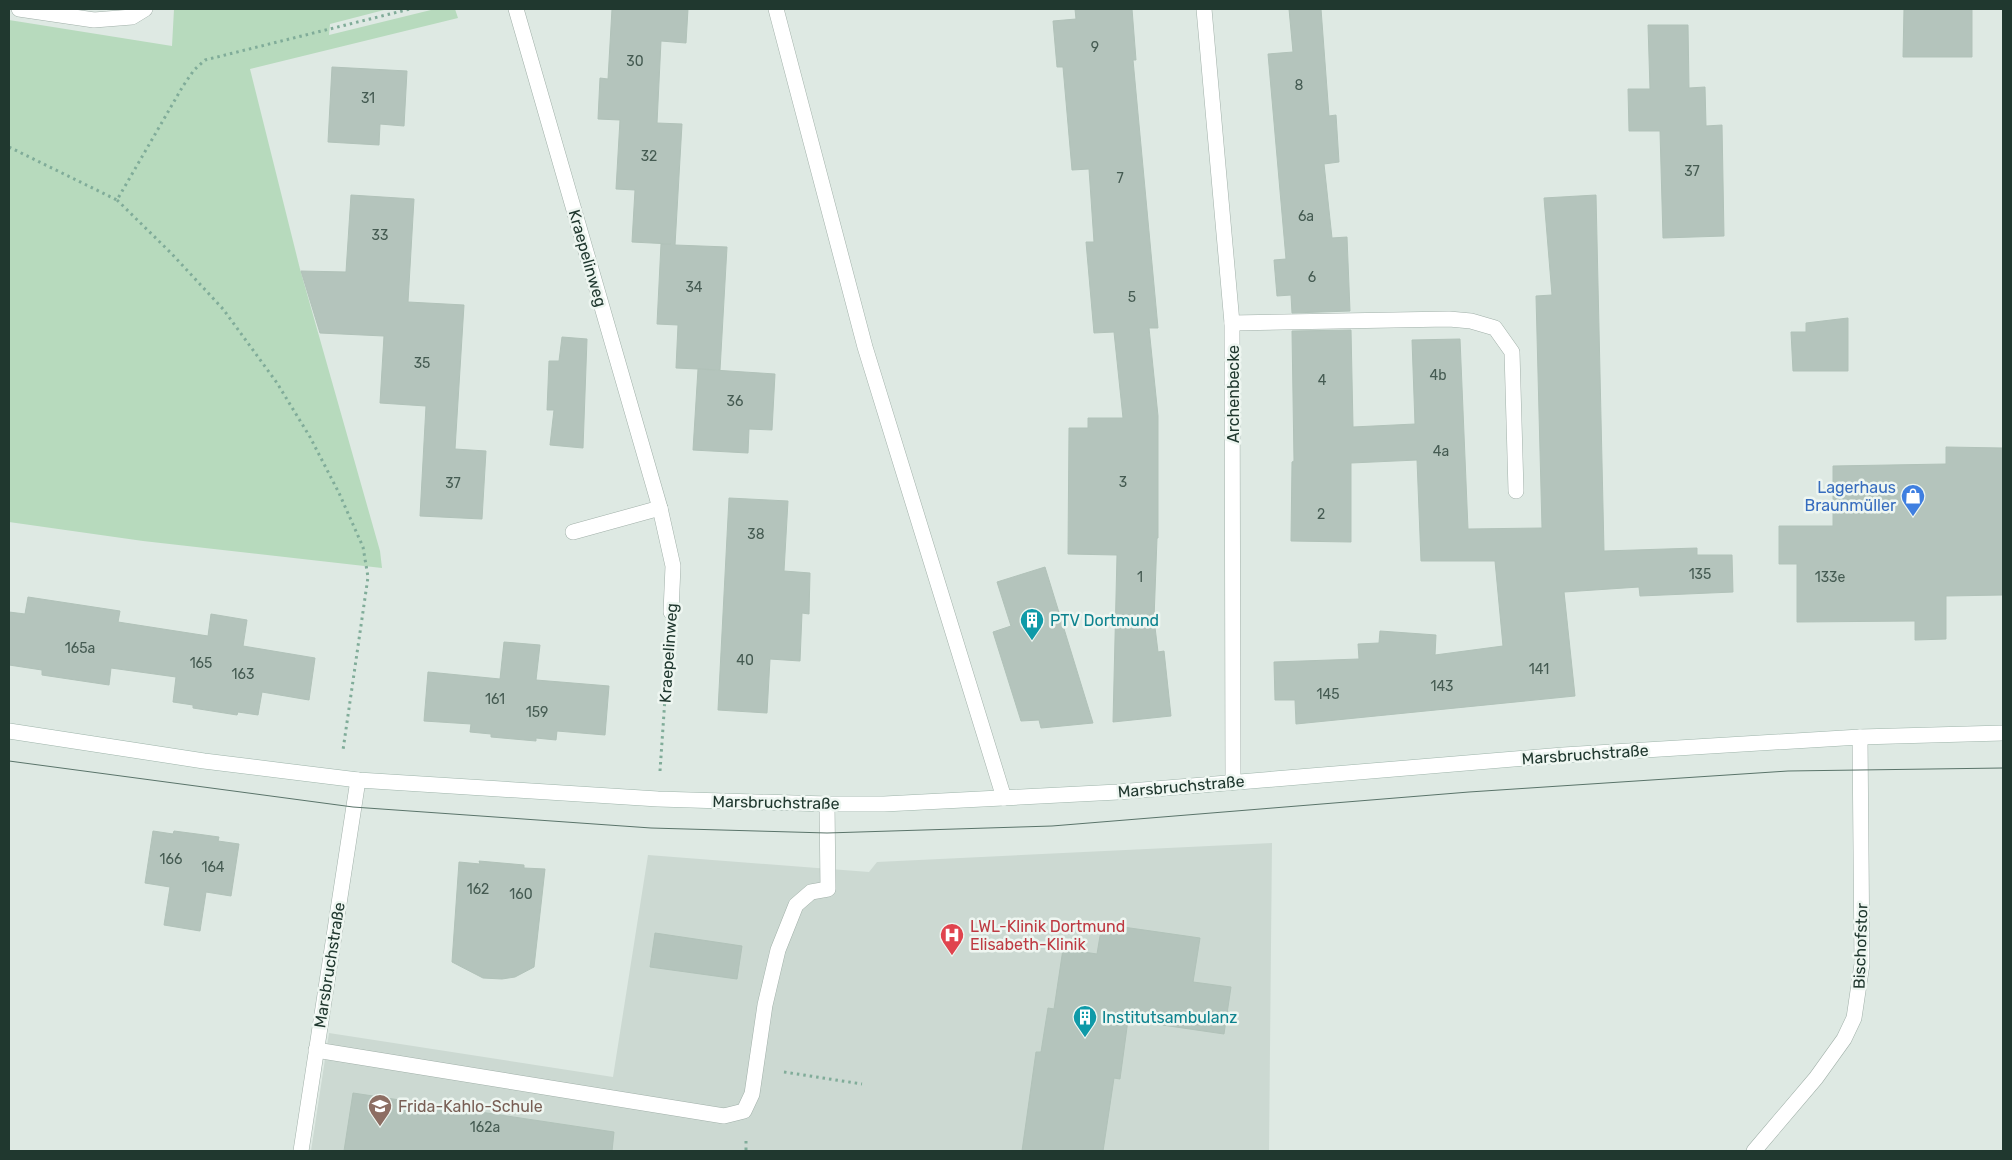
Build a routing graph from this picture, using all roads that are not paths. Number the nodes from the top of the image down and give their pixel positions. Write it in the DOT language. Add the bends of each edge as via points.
graph roads {
  1 [pos="19,9"];
  2 [pos="145,9"];
  3 [pos="516,9"];
  4 [pos="776,9"];
  5 [pos="1204,9"];
  6 [pos="1232,323"];
  7 [pos="1516,491"];
  8 [pos="660,508"];
  9 [pos="573,532"];
  10 [pos="671,612"];
  11 [pos="9,731"];
  12 [pos="2003,733"];
  13 [pos="1860,737"];
  14 [pos="358,780"];
  15 [pos="1233,782"];
  16 [pos="1004,798"];
  17 [pos="827,804"];
  18 [pos="316,1050"];
  19 [pos="301,1151"];
  20 [pos="1754,1151"];
  1 -- 2 [label="street" via="94,20 132,17"];
  3 -- 8 [label="street, Kraepelinweg"];
  4 -- 16 [label="street" via="865,347"];
  5 -- 6 [label="street, Archenbecke"];
  6 -- 7 [label="street" via="1449,319 1495,328 1512,352"];
  6 -- 15 [label="street, Archenbecke"];
  8 -- 9 [label="street"];
  8 -- 10 [label="street, Kraepelinweg" via="673,566"];
  11 -- 14 [label="street, Marsbruchstraße"];
  12 -- 13 [label="street, Marsbruchstraße"];
  13 -- 15 [label="street, Marsbruchstraße" via="1563,755"];
  13 -- 20 [label="street, Bischofstor" via="1862,964 1854,1018 1844,1039 1816,1078"];
  14 -- 17 [label="street, Marsbruchstraße" via="658,799"];
  14 -- 18 [label="street, Marsbruchstraße"];
  15 -- 16 [label="street, Marsbruchstraße"];
  16 -- 17 [label="street, Marsbruchstraße"];
  17 -- 18 [label="street" via="828,889 811,892 796,905 778,950 765,1005 752,1094 744,1111 724,1116"];
  18 -- 19 [label="street, Marsbruchstraße"];
}
